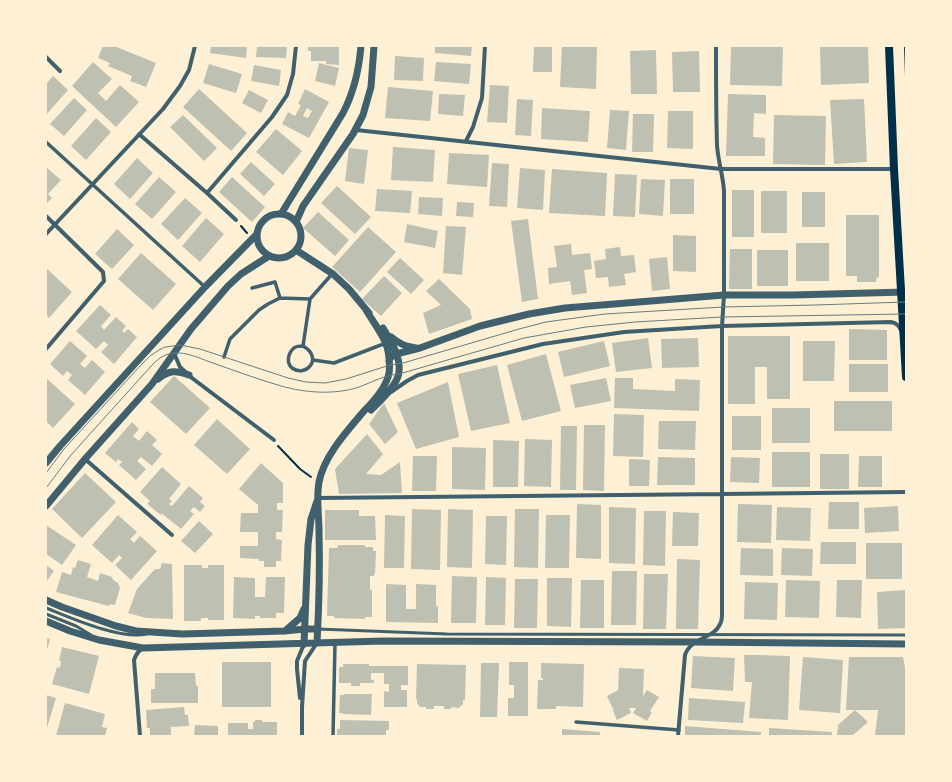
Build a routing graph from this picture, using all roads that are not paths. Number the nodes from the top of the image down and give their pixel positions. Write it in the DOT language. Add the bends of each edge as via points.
graph roads {
  1 [pos="195,46"];
  2 [pos="296,46"];
  3 [pos="361,46"];
  4 [pos="374,46"];
  5 [pos="485,46"];
  6 [pos="716,46"];
  7 [pos="889,46"];
  8 [pos="46,57"];
  9 [pos="60,71"];
  10 [pos="356,130"];
  11 [pos="139,134"];
  12 [pos="466,141"];
  13 [pos="46,142"];
  14 [pos="721,169"];
  15 [pos="894,169"];
  16 [pos="92,185"];
  17 [pos="207,193"];
  18 [pos="281,214"];
  19 [pos="46,216"];
  20 [pos="236,220"];
  21 [pos="296,222"];
  22 [pos="56,224"];
  23 [pos="46,234"];
  24 [pos="254,237"];
  25 [pos="296,250"];
  26 [pos="269,256"];
  27 [pos="333,274"];
  28 [pos="205,287"];
  29 [pos="252,288"];
  30 [pos="903,292"];
  31 [pos="724,295"];
  32 [pos="280,298"];
  33 [pos="310,299"];
  34 [pos="366,310"];
  35 [pos="380,324"];
  36 [pos="722,326"];
  37 [pos="903,336"];
  38 [pos="386,343"];
  39 [pos="303,346"];
  40 [pos="420,348"];
  41 [pos="46,349"];
  42 [pos="174,353"];
  43 [pos="396,354"];
  44 [pos="224,357"];
  45 [pos="313,360"];
  46 [pos="389,361"];
  47 [pos="189,375"];
  48 [pos="906,377"];
  49 [pos="152,384"];
  50 [pos="384,397"];
  51 [pos="344,435"];
  52 [pos="274,440"];
  53 [pos="85,458"];
  54 [pos="46,463"];
  55 [pos="906,492"];
  56 [pos="722,494"];
  57 [pos="318,498"];
  58 [pos="46,506"];
  59 [pos="172,535"];
  60 [pos="46,600"];
  61 [pos="306,606"];
  62 [pos="46,608"];
  63 [pos="46,614"];
  64 [pos="46,621"];
  65 [pos="305,629"];
  66 [pos="318,629"];
  67 [pos="284,631"];
  68 [pos="156,632"];
  69 [pos="711,634"];
  70 [pos="906,635"];
  71 [pos="99,640"];
  72 [pos="695,642"];
  73 [pos="317,643"];
  74 [pos="335,643"];
  75 [pos="304,644"];
  76 [pos="906,644"];
  77 [pos="143,648"];
  78 [pos="302,707"];
  79 [pos="576,722"];
  80 [pos="679,730"];
  81 [pos="140,736"];
  82 [pos="302,736"];
  83 [pos="333,736"];
  84 [pos="678,736"];
  1 -- 11 [label="street" via="189,70 180,86 163,109"];
  2 -- 17 [label="street" via="293,74 287,95 272,117"];
  3 -- 18 [label="street" via="357,80 350,100"];
  4 -- 10 [label="street" via="371,87"];
  5 -- 12 [label="street" via="482,98"];
  6 -- 14 [label="street" via="717,146"];
  7 -- 15 [label="main road"];
  8 -- 9 [label="street"];
  10 -- 12 [label="street"];
  10 -- 21 [label="street" via="303,206"];
  11 -- 16 [label="street"];
  11 -- 17 [label="street"];
  12 -- 14 [label="street"];
  13 -- 16 [label="street"];
  14 -- 15 [label="street"];
  14 -- 31 [label="street" via="724,191"];
  15 -- 30 [label="main road"];
  16 -- 22 [label="street"];
  16 -- 28 [label="street"];
  17 -- 20 [label="street"];
  18 -- 21 [label="street"];
  18 -- 24 [label="street" via="274,214 262,221"];
  19 -- 22 [label="street"];
  21 -- 25 [label="street" via="301,239"];
  22 -- 23 [label="street"];
  22 -- 41 [label="street" via="103,272 104,281"];
  24 -- 26 [label="street" via="261,250"];
  24 -- 28 [label="street"];
  25 -- 26 [label="street" via="286,257"];
  25 -- 27 [label="street"];
  26 -- 42 [label="street" via="241,274 228,286"];
  27 -- 33 [label="street"];
  27 -- 34 [label="street"];
  28 -- 54 [label="street"];
  29 -- 32 [label="street" via="275,282"];
  30 -- 31 [label="street"];
  30 -- 37 [label="main road"];
  31 -- 36 [label="street"];
  31 -- 40 [label="street" via="565,308 536,313 480,326"];
  32 -- 33 [label="street"];
  32 -- 44 [label="street" via="260,310 230,339"];
  33 -- 39 [label="street"];
  34 -- 35 [label="street"];
  34 -- 38 [label="street"];
  35 -- 40 [label="street" via="397,343"];
  35 -- 43 [label="street"];
  36 -- 37 [label="street" via="891,322 898,325"];
  36 -- 50 [label="street" via="624,332 543,344 418,375"];
  36 -- 56 [label="street"];
  37 -- 48 [label="main road"];
  38 -- 45 [label="street" via="334,363"];
  38 -- 46 [label="street"];
  39 -- 45 [label="street" via="310,351"];
  39 -- 45 [label="street" via="293,349 290,353 290,366 303,370 311,366"];
  40 -- 43 [label="street"];
  42 -- 47 [label="street" via="180,367"];
  42 -- 49 [label="street"];
  43 -- 46 [label="street"];
  43 -- 50 [label="street" via="399,374"];
  46 -- 51 [label="street" via="389,375 384,386"];
  47 -- 49 [label="street" via="174,371 164,374"];
  47 -- 52 [label="street"];
  49 -- 53 [label="street"];
  50 -- 51 [label="street"];
  51 -- 57 [label="street" via="322,470"];
  53 -- 58 [label="street"];
  53 -- 59 [label="street"];
  55 -- 56 [label="street"];
  56 -- 57 [label="street"];
  56 -- 69 [label="street" via="722,614 721,623"];
  57 -- 61 [label="street" via="312,514 308,544"];
  57 -- 66 [label="street"];
  60 -- 68 [label="street" via="116,626"];
  61 -- 65 [label="street"];
  61 -- 67 [label="street" via="300,618"];
  62 -- 68 [label="lane" via="116,633 142,635"];
  63 -- 71 [label="lane" via="76,626"];
  64 -- 71 [label="street"];
  65 -- 66 [label="street"];
  65 -- 67 [label="street"];
  65 -- 75 [label="street"];
  66 -- 69 [label="lane" via="447,634"];
  66 -- 73 [label="street"];
  67 -- 68 [label="street" via="182,634"];
  69 -- 70 [label="lane"];
  69 -- 72 [label="street"];
  71 -- 77 [label="street"];
  72 -- 74 [label="street"];
  72 -- 76 [label="street"];
  72 -- 80 [label="street" via="685,655"];
  73 -- 74 [label="street"];
  73 -- 75 [label="street"];
  73 -- 78 [label="street" via="305,661"];
  74 -- 83 [label="street"];
  75 -- 77 [label="street"];
  75 -- 78 [label="street" via="297,661"];
  77 -- 81 [label="street" via="134,660"];
  78 -- 82 [label="street"];
  79 -- 80 [label="street"];
  80 -- 84 [label="street"];
}
